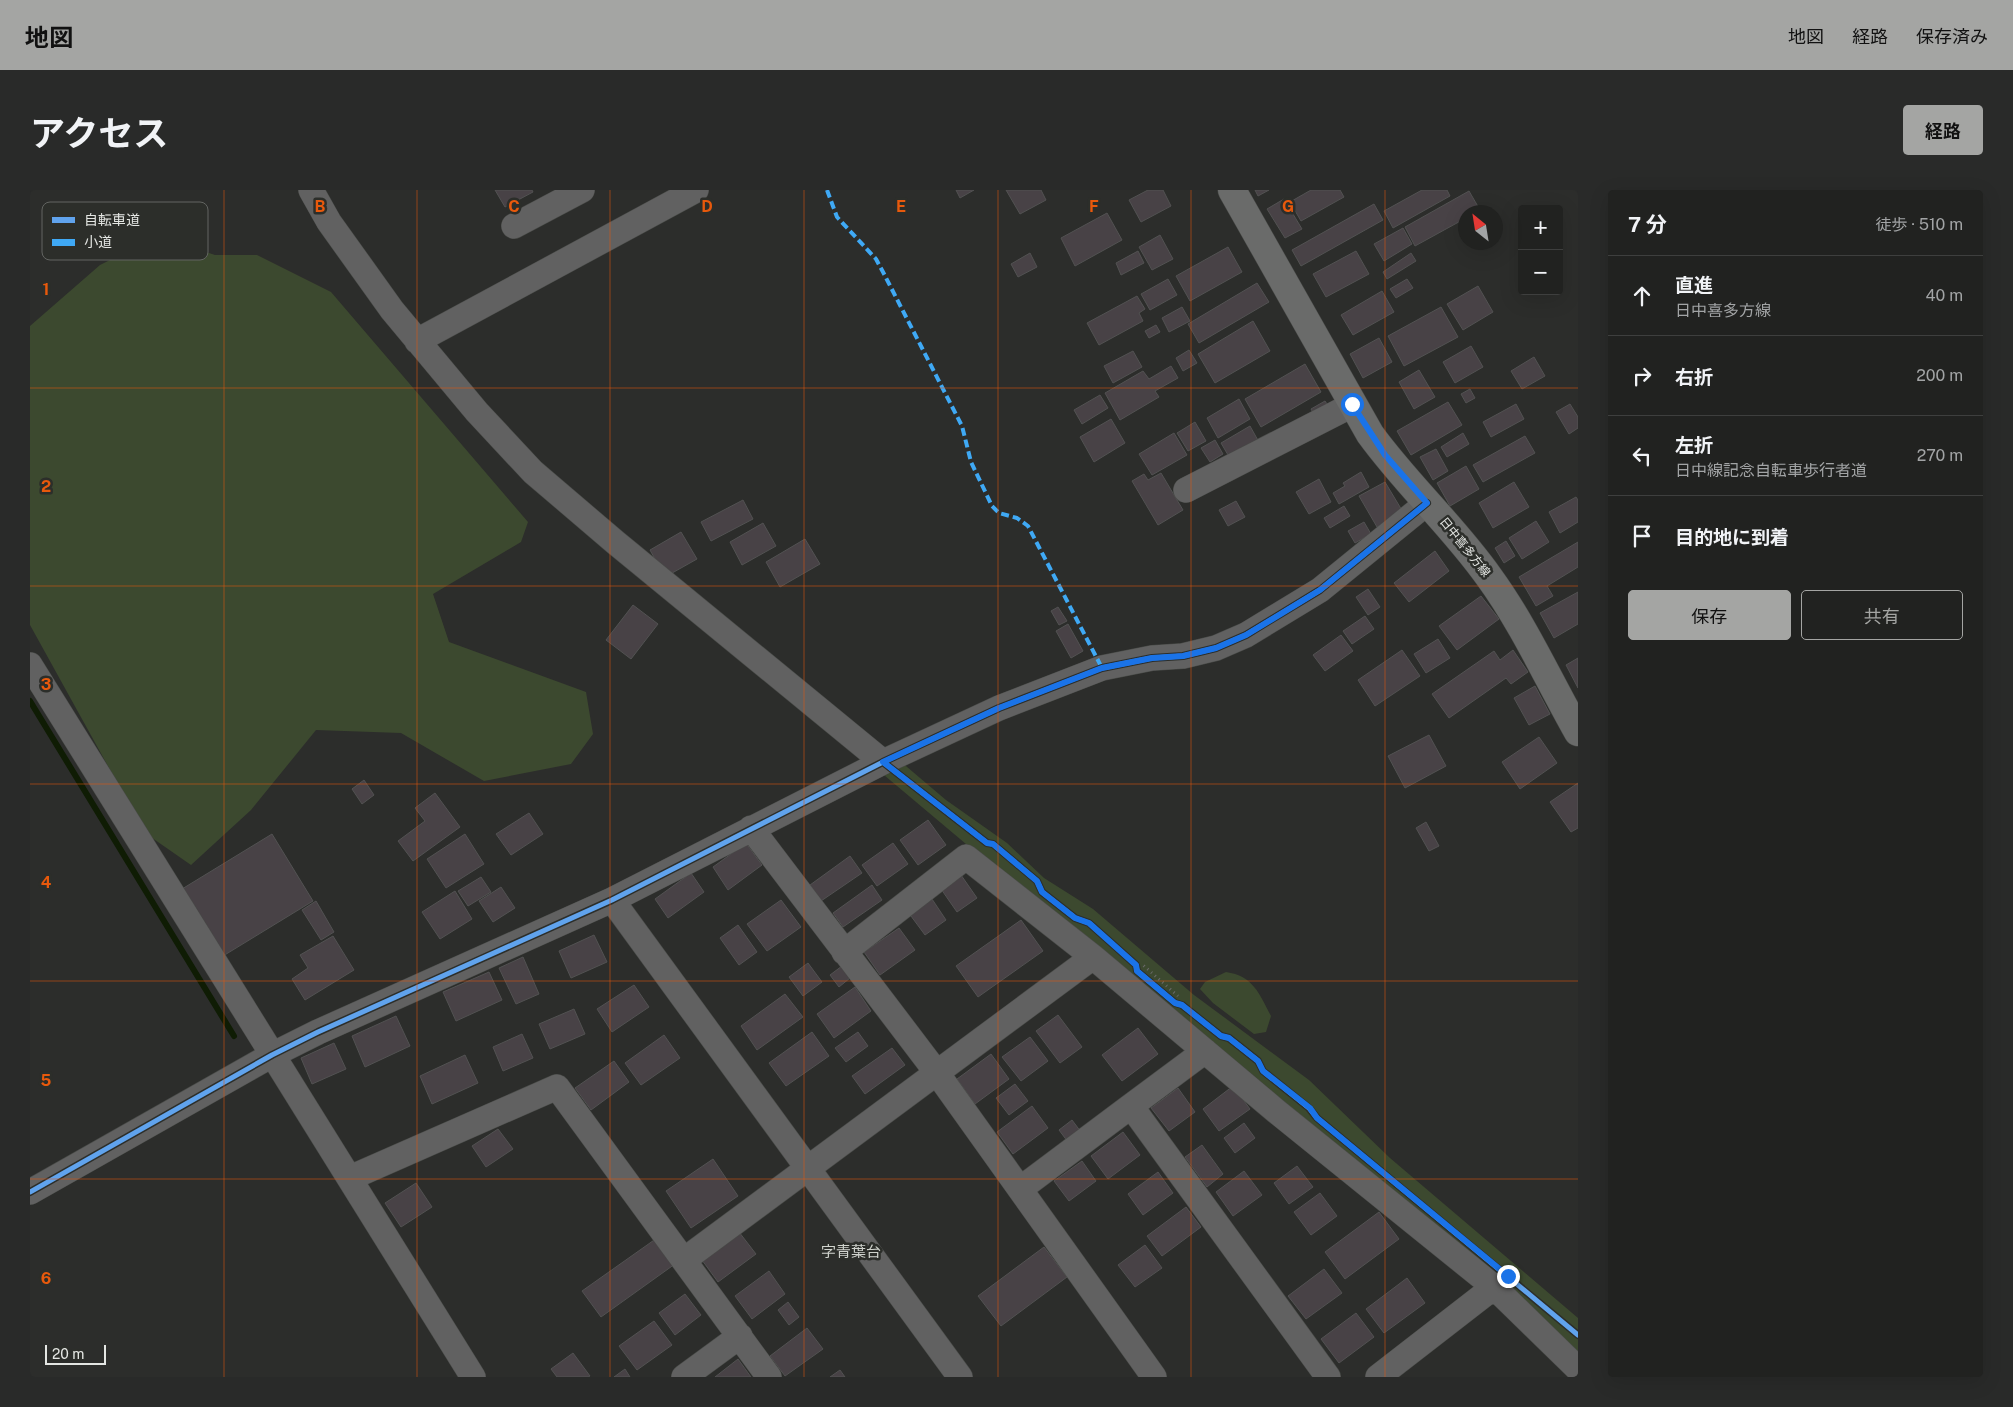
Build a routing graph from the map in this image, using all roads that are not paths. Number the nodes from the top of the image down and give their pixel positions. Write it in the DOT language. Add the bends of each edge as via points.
graph roads {
  1 [pos="311,190"];
  2 [pos="582,190"];
  3 [pos="696,190"];
  4 [pos="1232,190"];
  5 [pos="514,226"];
  6 [pos="417,341"];
  7 [pos="1352,404"];
  8 [pos="1186,490"];
  9 [pos="1427,503"];
  10 [pos="30,665"];
  11 [pos="1578,732"];
  12 [pos="883,762"];
  13 [pos="752,828"];
  14 [pos="612,900"];
  15 [pos="844,952"];
  16 [pos="1093,957"];
  17 [pos="1205,1051"];
  18 [pos="272,1055"];
  19 [pos="937,1073"];
  20 [pos="1131,1106"];
  21 [pos="809,1168"];
  22 [pos="350,1178"];
  23 [pos="1020,1189"];
  24 [pos="30,1192"];
  25 [pos="684,1260"];
  26 [pos="1494,1287"];
  27 [pos="740,1336"];
  28 [pos="1578,1369"];
  29 [pos="473,1377"];
  30 [pos="684,1377"];
  31 [pos="770,1377"];
  32 [pos="960,1377"];
  33 [pos="1154,1377"];
  34 [pos="1328,1377"];
  35 [pos="1378,1377"];
  1 -- 6 [label="street" via="329,222"];
  2 -- 5 [label="street"];
  3 -- 6 [label="street"];
  4 -- 7 [label="main road, 日中喜多方線"];
  6 -- 12 [label="street" via="477,412 540,478"];
  7 -- 8 [label="street"];
  7 -- 9 [label="main road, 日中喜多方線" via="1385,455"];
  9 -- 11 [label="main road, 日中喜多方線" via="1459,537 1490,578"];
  9 -- 12 [label="street" via="1320,590 1246,635 1216,648 1183,656 1152,658 1102,668 999,708"];
  10 -- 18 [label="street"];
  12 -- 13 [label="street"];
  13 -- 14 [label="street"];
  13 -- 15 [label="street"];
  14 -- 18 [label="street"];
  14 -- 21 [label="street"];
  15 -- 16 [label="street" via="966,857"];
  15 -- 19 [label="street"];
  16 -- 17 [label="street"];
  16 -- 19 [label="street"];
  17 -- 20 [label="street"];
  17 -- 26 [label="street"];
  18 -- 22 [label="street"];
  18 -- 24 [label="street"];
  19 -- 21 [label="street"];
  19 -- 23 [label="street"];
  20 -- 23 [label="street"];
  20 -- 34 [label="street"];
  21 -- 25 [label="street"];
  21 -- 32 [label="street"];
  22 -- 25 [label="street" via="557,1087"];
  22 -- 29 [label="street"];
  23 -- 33 [label="street"];
  25 -- 27 [label="street"];
  26 -- 28 [label="street"];
  26 -- 35 [label="street"];
  27 -- 30 [label="street"];
  27 -- 31 [label="street"];
}
